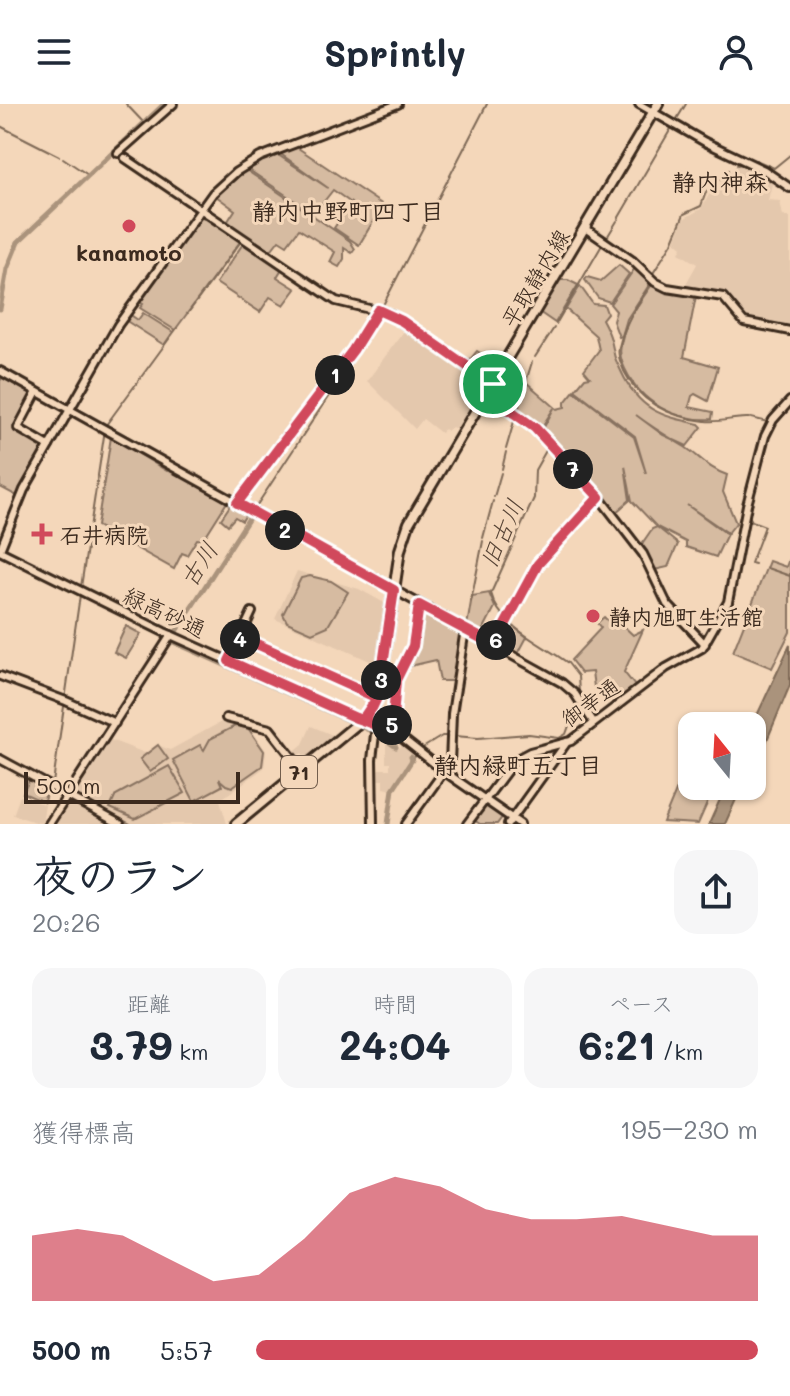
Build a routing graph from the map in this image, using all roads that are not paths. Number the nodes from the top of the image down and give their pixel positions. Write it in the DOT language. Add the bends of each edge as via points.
graph roads {
  1 [pos="173,104"];
  2 [pos="398,104"];
  3 [pos="639,104"];
  4 [pos="656,108"];
  5 [pos="118,153"];
  6 [pos="125,158"];
  7 [pos="790,188"];
  8 [pos="200,209"];
  9 [pos="585,228"];
  10 [pos="380,310"];
  11 [pos="790,331"];
  12 [pos="0,371"];
  13 [pos="493,384"];
  14 [pos="37,392"];
  15 [pos="487,394"];
  16 [pos="790,401"];
  17 [pos="70,409"];
  18 [pos="49,446"];
  19 [pos="599,497"];
  20 [pos="237,503"];
  21 [pos="0,551"];
  22 [pos="394,590"];
  23 [pos="419,605"];
  24 [pos="252,612"];
  25 [pos="465,629"];
  26 [pos="171,635"];
  27 [pos="241,637"];
  28 [pos="705,644"];
  29 [pos="494,645"];
  30 [pos="229,661"];
  31 [pos="0,676"];
  32 [pos="377,698"];
  33 [pos="226,718"];
  34 [pos="362,720"];
  35 [pos="376,720"];
  36 [pos="115,723"];
  37 [pos="594,723"];
  38 [pos="392,731"];
  39 [pos="567,742"];
  40 [pos="0,759"];
  41 [pos="302,770"];
  42 [pos="445,772"];
  43 [pos="69,793"];
  44 [pos="485,799"];
  45 [pos="510,821"];
  46 [pos="49,824"];
  47 [pos="120,824"];
  48 [pos="236,824"];
  49 [pos="373,824"];
  50 [pos="406,824"];
  51 [pos="467,824"];
  52 [pos="520,824"];
  1 -- 5 [label="street"];
  2 -- 8 [label="street" via="260,157 227,180"];
  3 -- 4 [label="street"];
  4 -- 7 [label="street" via="705,142"];
  4 -- 9 [label="main road, 平取静内線 / 71"];
  6 -- 8 [label="street"];
  8 -- 10 [label="street" via="336,301"];
  8 -- 17 [label="street" via="127,311"];
  9 -- 11 [label="street" via="660,285 723,297 744,322"];
  9 -- 13 [label="main road, 平取静内線 / 71"];
  10 -- 13 [label="street"];
  10 -- 20 [label="street"];
  12 -- 14 [label="street"];
  13 -- 15 [label="main road, 平取静内線 / 71"];
  14 -- 17 [label="street"];
  14 -- 18 [label="street" via="18,428"];
  15 -- 19 [label="street" via="535,428"];
  15 -- 22 [label="main road, 平取静内線 / 71" via="409,523"];
  16 -- 28 [label="street" via="765,436 728,602"];
  17 -- 18 [label="street"];
  17 -- 20 [label="street"];
  18 -- 21 [label="street" via="24,490"];
  19 -- 28 [label="street" via="643,554 667,604"];
  19 -- 29 [label="street" via="543,557"];
  20 -- 22 [label="street"];
  21 -- 26 [label="street, 緑高砂通"];
  22 -- 23 [label="street"];
  22 -- 32 [label="main road, 平取静内線 / 71"];
  23 -- 25 [label="street"];
  23 -- 38 [label="street" via="413,646 396,680"];
  24 -- 27 [label="street"];
  25 -- 29 [label="street"];
  25 -- 42 [label="street" via="451,758"];
  26 -- 30 [label="street, 緑高砂通"];
  26 -- 36 [label="street"];
  27 -- 30 [label="street"];
  27 -- 32 [label="street"];
  28 -- 37 [label="street, 御幸通"];
  29 -- 37 [label="street" via="566,685"];
  30 -- 34 [label="street, 緑高砂通"];
  31 -- 36 [label="street"];
  32 -- 34 [label="main road, 平取静内線 / 71"];
  33 -- 41 [label="street" via="271,730"];
  34 -- 35 [label="street, 緑高砂通"];
  34 -- 41 [label="main road, 平取静内線 / 71"];
  35 -- 38 [label="street, 緑高砂通"];
  35 -- 49 [label="street"];
  36 -- 43 [label="street"];
  37 -- 39 [label="street, 御幸通"];
  38 -- 42 [label="street, 緑高砂通"];
  39 -- 44 [label="street, 御幸通" via="520,757"];
  39 -- 45 [label="street"];
  40 -- 43 [label="street"];
  41 -- 48 [label="main road, 平取静内線 / 71"];
  42 -- 44 [label="street, 緑高砂通"];
  42 -- 50 [label="street"];
  43 -- 46 [label="street"];
  43 -- 47 [label="street"];
  44 -- 45 [label="street, 緑高砂通"];
  44 -- 51 [label="street, 御幸通"];
  45 -- 52 [label="street, 緑高砂通"];
}
